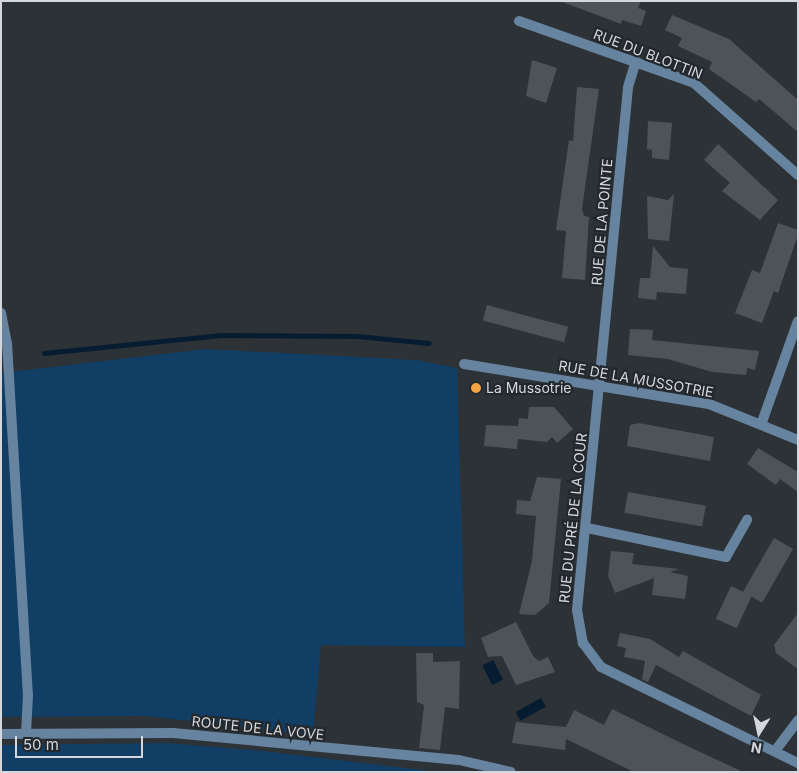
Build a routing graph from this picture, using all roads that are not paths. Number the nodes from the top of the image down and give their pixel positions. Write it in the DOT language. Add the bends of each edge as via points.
graph roads {
  1 [pos="519,21"];
  2 [pos="636,61"];
  3 [pos="798,175"];
  4 [pos="1,313"];
  5 [pos="798,321"];
  6 [pos="464,364"];
  7 [pos="601,386"];
  8 [pos="762,422"];
  9 [pos="798,440"];
  10 [pos="747,520"];
  11 [pos="587,528"];
  12 [pos="798,720"];
  13 [pos="26,733"];
  14 [pos="1,734"];
  15 [pos="775,750"];
  16 [pos="798,763"];
  17 [pos="511,772"];
  1 -- 2 [label="street, RUE DU BLOTTIN"];
  2 -- 3 [label="street, RUE DU BLOTTIN" via="694,83"];
  2 -- 7 [label="street, RUE DE LA POINTE" via="628,88"];
  4 -- 13 [label="street" via="7,343 28,695"];
  5 -- 8 [label="street"];
  6 -- 7 [label="street, RUE DE LA MUSSOTRIE"];
  7 -- 8 [label="street, RUE DE LA MUSSOTRIE" via="709,404"];
  7 -- 11 [label="street, RUE DU PRÉ DE LA COUR"];
  8 -- 9 [label="street, RUE DE LA MUSSOTRIE"];
  10 -- 11 [label="street" via="726,558"];
  11 -- 15 [label="street, RUE DU PRÉ DE LA COUR" via="577,610 583,643 601,667"];
  12 -- 15 [label="street"];
  13 -- 14 [label="street, ROUTE DE LA VOVE"];
  13 -- 17 [label="street, ROUTE DE LA VOVE" via="173,733 459,760"];
  15 -- 16 [label="street, RUE DU PRÉ DE LA COUR"];
}
